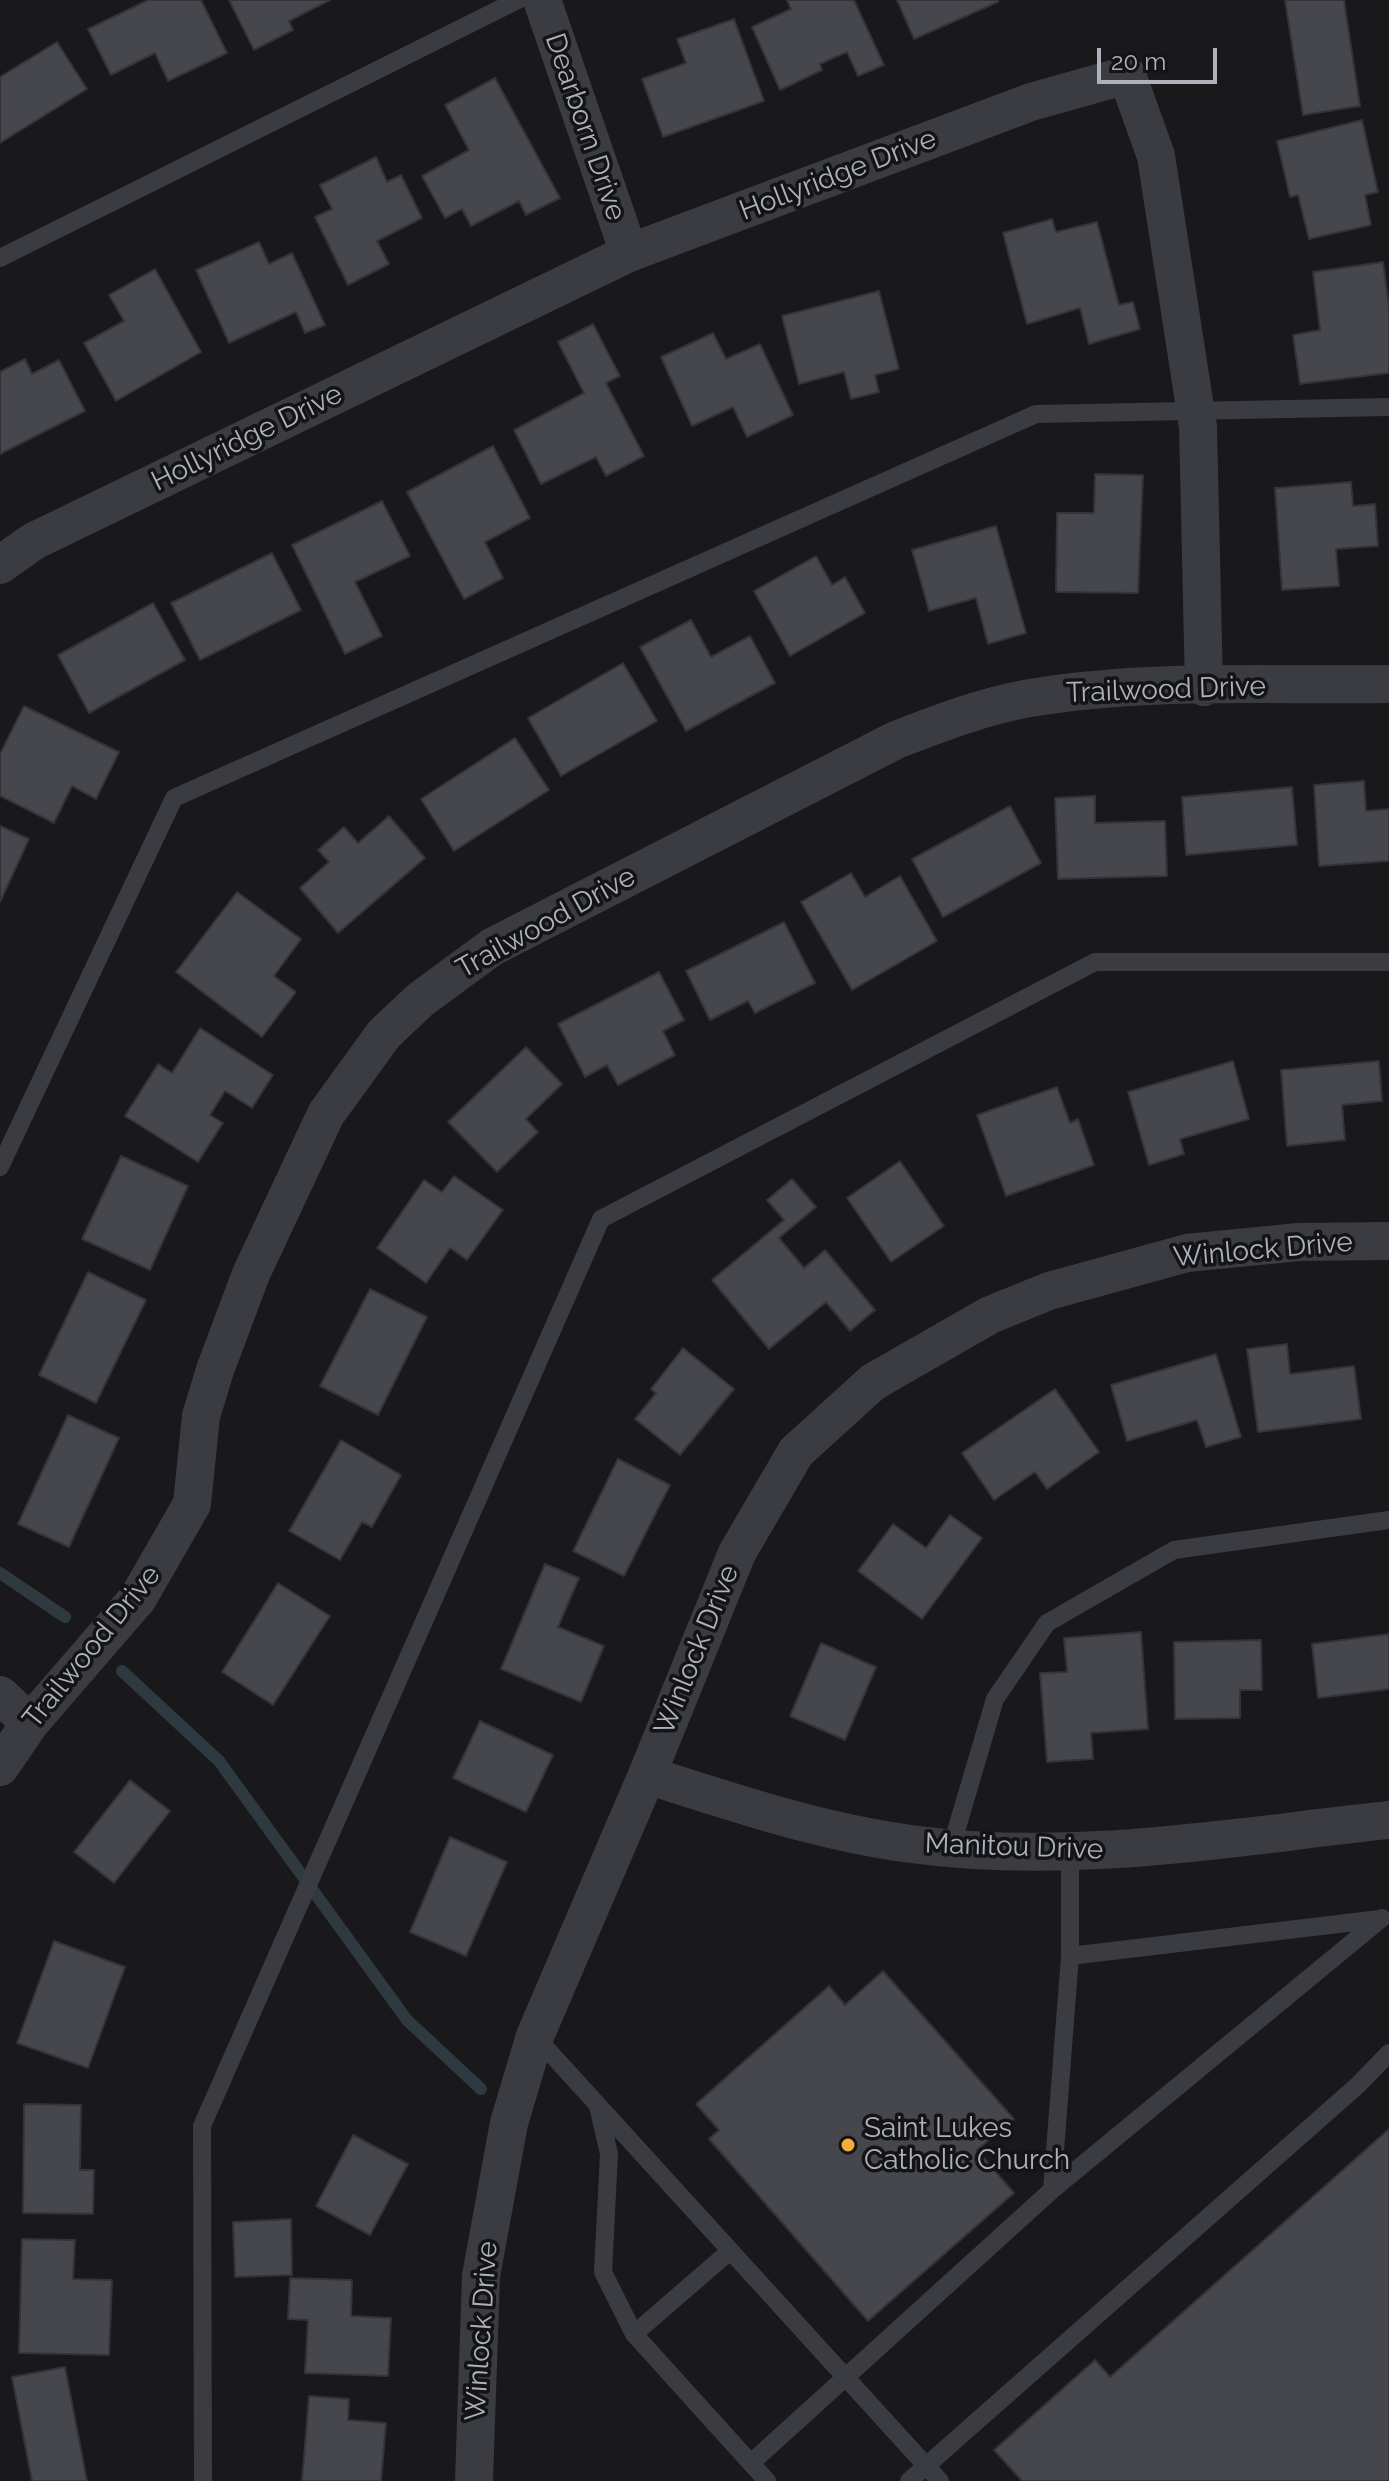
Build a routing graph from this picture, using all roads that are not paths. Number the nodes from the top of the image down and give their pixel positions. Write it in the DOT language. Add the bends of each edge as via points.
graph roads {
  1 [pos="518,0"];
  2 [pos="542,0"];
  3 [pos="629,253"];
  4 [pos="0,258"];
  5 [pos="1389,407"];
  6 [pos="1195,411"];
  7 [pos="0,565"];
  8 [pos="1389,684"];
  9 [pos="1204,687"];
  10 [pos="1389,962"];
  11 [pos="0,1167"];
  12 [pos="1389,1241"];
  13 [pos="1389,1520"];
  14 [pos="0,1695"];
  15 [pos="30,1723"];
  16 [pos="0,1767"];
  17 [pos="647,1775"];
  18 [pos="1389,1820"];
  19 [pos="951,1848"];
  20 [pos="1070,1852"];
  21 [pos="1386,1918"];
  22 [pos="1070,1956"];
  23 [pos="535,2036"];
  24 [pos="1389,2053"];
  25 [pos="598,2103"];
  26 [pos="1052,2190"];
  27 [pos="730,2251"];
  28 [pos="634,2334"];
  29 [pos="845,2379"];
  30 [pos="751,2463"];
  31 [pos="926,2466"];
  32 [pos="203,2481"];
  33 [pos="474,2481"];
  34 [pos="767,2481"];
  35 [pos="909,2481"];
  36 [pos="940,2481"];
  1 -- 4 [label="lane"];
  2 -- 3 [label="street, Dearborn Drive"];
  3 -- 6 [label="street, Hollyridge Drive" via="1031,102 1127,75 1156,156"];
  3 -- 7 [label="street, Hollyridge Drive" via="34,541"];
  5 -- 6 [label="lane"];
  6 -- 9 [label="street, Hollyridge Drive"];
  6 -- 11 [label="lane" via="1036,414 174,798"];
  8 -- 9 [label="street, Trailwood Drive"];
  9 -- 15 [label="street, Trailwood Drive" via="1125,686 1029,698 961,715 896,740 492,947 420,1000 384,1034 326,1114 251,1274 201,1416 192,1504 162,1562 106,1638"];
  10 -- 32 [label="lane" via="1095,962 601,1219 202,2126"];
  12 -- 17 [label="street, Winlock Drive" via="1299,1242 1187,1253 1110,1272 990,1315 873,1382 796,1452 737,1553"];
  13 -- 19 [label="lane" via="1174,1550 1047,1623 995,1699"];
  14 -- 15 [label="street"];
  15 -- 16 [label="street, Trailwood Drive"];
  17 -- 19 [label="street, Manitou Drive" via="799,1824"];
  17 -- 23 [label="street, Winlock Drive"];
  18 -- 20 [label="street, Manitou Drive" via="1140,1850"];
  19 -- 20 [label="street, Manitou Drive"];
  20 -- 22 [label="lane"];
  21 -- 22 [label="lane"];
  21 -- 26 [label="lane"];
  22 -- 26 [label="lane"];
  23 -- 25 [label="lane"];
  23 -- 33 [label="street, Winlock Drive" via="509,2123 481,2276"];
  24 -- 31 [label="lane"];
  25 -- 27 [label="lane"];
  25 -- 28 [label="lane" via="609,2154 603,2272"];
  26 -- 29 [label="lane"];
  27 -- 28 [label="lane"];
  27 -- 29 [label="lane"];
  28 -- 30 [label="lane"];
  29 -- 30 [label="lane"];
  29 -- 31 [label="lane"];
  30 -- 34 [label="lane"];
  31 -- 35 [label="lane"];
  31 -- 36 [label="lane"];
}
